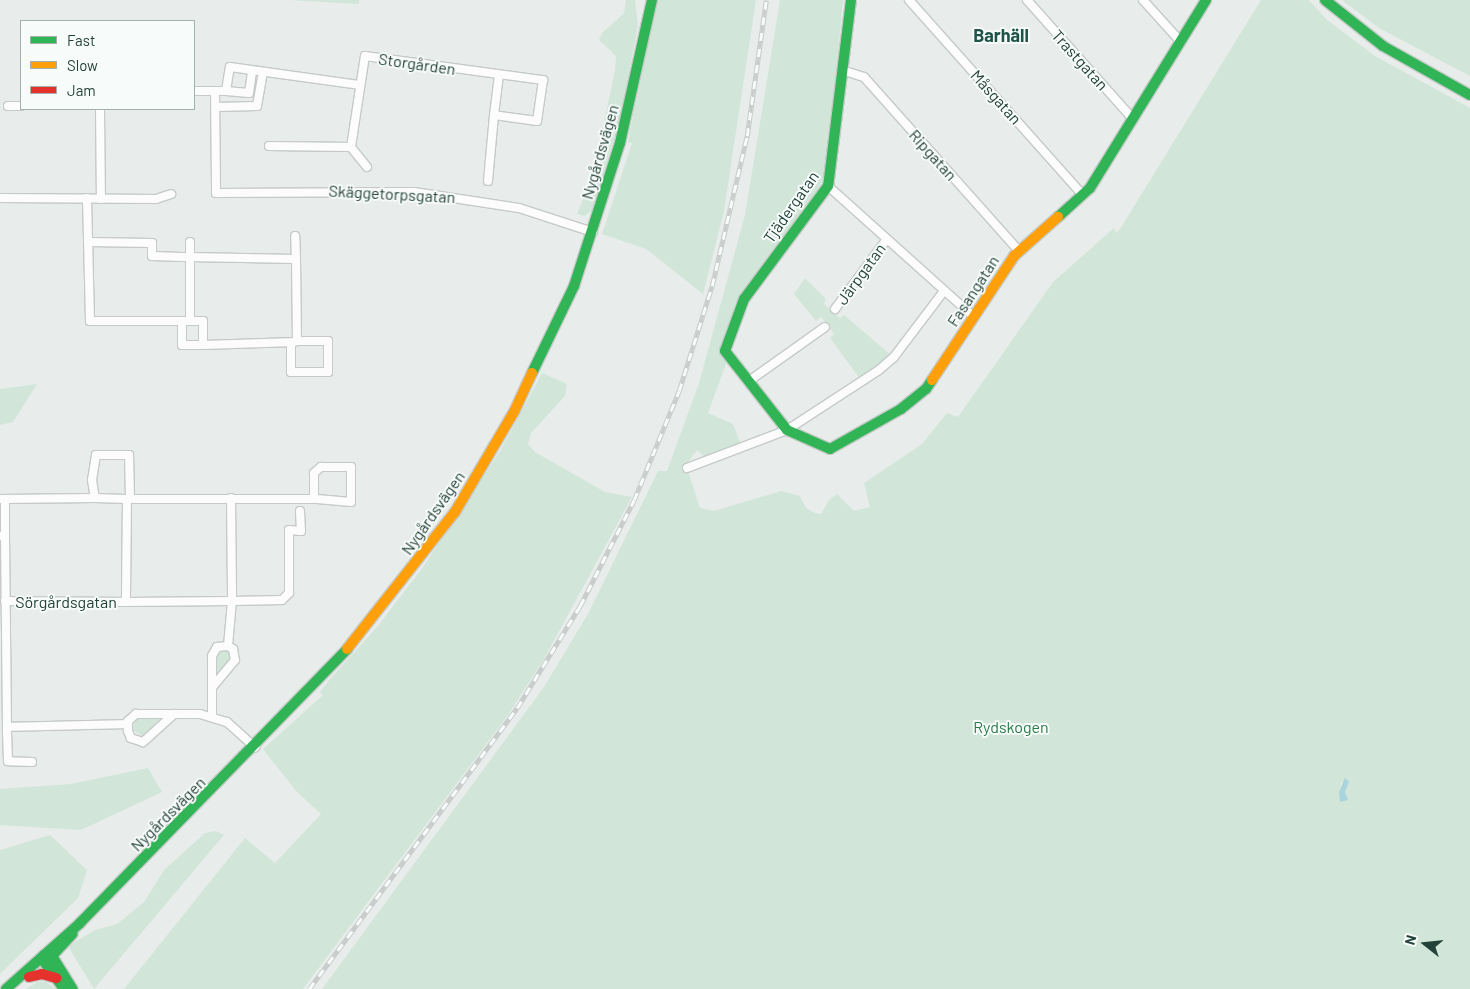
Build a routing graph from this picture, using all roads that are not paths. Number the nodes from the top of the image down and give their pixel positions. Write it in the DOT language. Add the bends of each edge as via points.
graph roads {
  1 [pos="645,0"];
  2 [pos="652,0"];
  3 [pos="851,0"];
  4 [pos="909,0"];
  5 [pos="1026,0"];
  6 [pos="1143,0"];
  7 [pos="1206,0"];
  8 [pos="1326,0"];
  9 [pos="646,21"];
  10 [pos="1181,42"];
  11 [pos="842,70"];
  12 [pos="252,71"];
  13 [pos="263,73"];
  14 [pos="499,75"];
  15 [pos="360,85"];
  16 [pos="195,91"];
  17 [pos="215,91"];
  18 [pos="226,91"];
  19 [pos="1470,94"];
  20 [pos="8,106"];
  21 [pos="20,106"];
  22 [pos="216,107"];
  23 [pos="100,110"];
  24 [pos="494,115"];
  25 [pos="1133,120"];
  26 [pos="269,146"];
  27 [pos="351,147"];
  28 [pos="367,167"];
  29 [pos="488,181"];
  30 [pos="828,186"];
  31 [pos="171,194"];
  32 [pos="1083,195"];
  33 [pos="0,198"];
  34 [pos="87,198"];
  35 [pos="101,199"];
  36 [pos="593,232"];
  37 [pos="295,236"];
  38 [pos="887,239"];
  39 [pos="88,242"];
  40 [pos="190,242"];
  41 [pos="1018,251"];
  42 [pos="190,257"];
  43 [pos="296,259"];
  44 [pos="944,291"];
  45 [pos="835,309"];
  46 [pos="974,317"];
  47 [pos="186,321"];
  48 [pos="825,326"];
  49 [pos="294,342"];
  50 [pos="203,345"];
  51 [pos="748,381"];
  52 [pos="787,430"];
  53 [pos="687,468"];
  54 [pos="95,498"];
  55 [pos="128,498"];
  56 [pos="231,498"];
  57 [pos="314,498"];
  58 [pos="2,499"];
  59 [pos="300,511"];
  60 [pos="2,536"];
  61 [pos="5,601"];
  62 [pos="232,601"];
  63 [pos="126,602"];
  64 [pos="3,633"];
  65 [pos="228,646"];
  66 [pos="212,687"];
  67 [pos="174,714"];
  68 [pos="212,716"];
  69 [pos="127,724"];
  70 [pos="7,727"];
  71 [pos="255,748"];
  72 [pos="4,756"];
  73 [pos="32,762"];
  74 [pos="47,958"];
  75 [pos="29,976"];
  76 [pos="56,978"];
  77 [pos="6,989"];
  78 [pos="14,989"];
  79 [pos="64,989"];
  80 [pos="73,989"];
  1 -- 9 [label="street, Nygårdsvägen"];
  2 -- 9 [label="street, Nygårdsvägen"];
  3 -- 11 [label="street, Tjädergatan"];
  4 -- 32 [label="street, Måsgatan"];
  5 -- 25 [label="street, Trastgatan"];
  6 -- 10 [label="street"];
  7 -- 10 [label="street, Fasangatan"];
  8 -- 19 [label="street" via="1383,46"];
  9 -- 36 [label="street, Nygårdsvägen" via="620,143"];
  10 -- 25 [label="street, Fasangatan"];
  11 -- 30 [label="street, Tjädergatan"];
  11 -- 41 [label="street, Ripgatan" via="864,77"];
  12 -- 13 [label="street"];
  12 -- 18 [label="street" via="249,93"];
  12 -- 18 [label="street" via="230,67"];
  13 -- 15 [label="street"];
  13 -- 22 [label="street" via="257,106"];
  14 -- 15 [label="street, Storgården" via="365,56"];
  14 -- 24 [label="street"];
  14 -- 24 [label="street, Storgården" via="543,80 537,122"];
  15 -- 27 [label="street, Storgården"];
  16 -- 17 [label="street"];
  17 -- 18 [label="street"];
  17 -- 22 [label="street"];
  20 -- 21 [label="street"];
  22 -- 36 [label="street, Skäggetorpsgatan" via="216,193 367,190 441,195 518,208"];
  23 -- 35 [label="street"];
  24 -- 29 [label="street"];
  25 -- 32 [label="street, Fasangatan"];
  26 -- 27 [label="street"];
  27 -- 28 [label="street"];
  30 -- 38 [label="street, Järpgatan"];
  30 -- 51 [label="street, Tjädergatan" via="744,299 734,319 725,351"];
  31 -- 35 [label="street" via="156,199"];
  32 -- 41 [label="street, Fasangatan"];
  33 -- 34 [label="street"];
  34 -- 35 [label="street"];
  34 -- 39 [label="street"];
  36 -- 71 [label="street, Nygårdsvägen" via="566,304 536,370 455,512 371,622"];
  37 -- 43 [label="street"];
  38 -- 44 [label="street, Järpgatan"];
  38 -- 45 [label="street, Järpgatan"];
  39 -- 42 [label="street" via="152,243 152,256"];
  39 -- 47 [label="street" via="90,321"];
  40 -- 42 [label="street"];
  41 -- 46 [label="street, Fasangatan"];
  42 -- 43 [label="street"];
  42 -- 47 [label="street"];
  43 -- 49 [label="street"];
  44 -- 46 [label="street, Järpgatan"];
  44 -- 52 [label="street" via="894,357"];
  46 -- 52 [label="street, Fasangatan" via="930,384 901,409 830,449"];
  47 -- 50 [label="street" via="203,321"];
  47 -- 50 [label="street" via="182,345"];
  48 -- 51 [label="street"];
  49 -- 49 [label="street" via="328,341 328,372 291,372"];
  49 -- 50 [label="street"];
  51 -- 52 [label="street, Tjädergatan"];
  52 -- 53 [label="street"];
  54 -- 55 [label="street, Sörgårdsgatan"];
  54 -- 55 [label="street, Sörgårdsgatan" via="92,480 96,454 129,455"];
  54 -- 58 [label="street, Sörgårdsgatan"];
  55 -- 56 [label="street, Sörgårdsgatan"];
  55 -- 63 [label="street, Sörgårdsgatan"];
  56 -- 57 [label="street, Sörgårdsgatan"];
  56 -- 62 [label="street"];
  57 -- 57 [label="street, Sörgårdsgatan" via="314,473 321,467 351,467 351,502"];
  58 -- 60 [label="street, Sörgårdsgatan"];
  59 -- 62 [label="street, Sörgårdsgatan" via="300,530 289,530 289,593 282,600"];
  60 -- 61 [label="street, Sörgårdsgatan"];
  61 -- 63 [label="street, Sörgårdsgatan"];
  61 -- 64 [label="street, Sörgårdsgatan"];
  62 -- 63 [label="street, Sörgårdsgatan"];
  62 -- 65 [label="street"];
  64 -- 70 [label="street, Sörgårdsgatan"];
  65 -- 66 [label="street" via="214,650"];
  65 -- 66 [label="street" via="233,649 235,660"];
  66 -- 68 [label="street"];
  67 -- 68 [label="street"];
  67 -- 69 [label="street" via="136,714"];
  67 -- 69 [label="street" via="143,742 131,738"];
  68 -- 71 [label="street" via="234,726"];
  69 -- 70 [label="street"];
  70 -- 72 [label="street, Sörgårdsgatan"];
  71 -- 74 [label="street, Nygårdsvägen"];
  72 -- 73 [label="street, Sörgårdsgatan" via="8,761"];
  74 -- 75 [label="street, Nygårdsvägen"];
  74 -- 76 [label="street"];
  74 -- 77 [label="street, Nygårdsvägen"];
  74 -- 80 [label="street"];
  75 -- 76 [label="street" via="42,974"];
  75 -- 78 [label="street, Nygårdsvägen"];
  76 -- 79 [label="street"];
}
